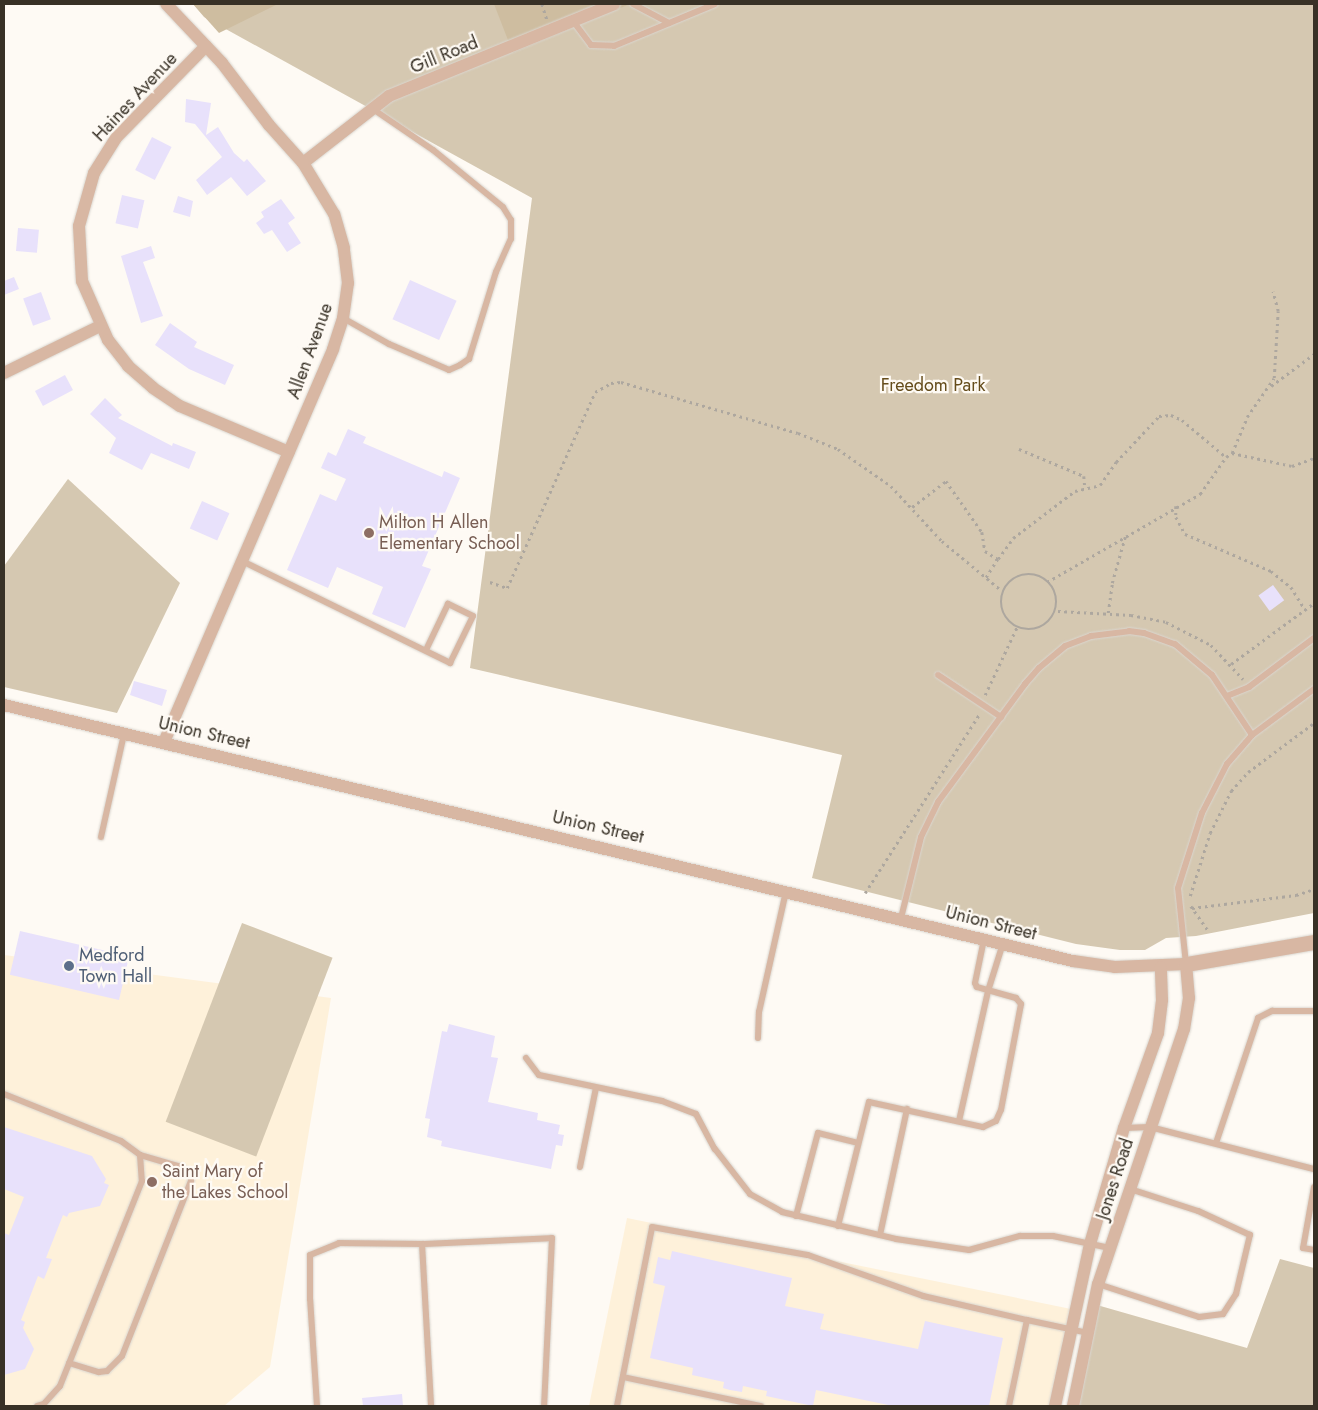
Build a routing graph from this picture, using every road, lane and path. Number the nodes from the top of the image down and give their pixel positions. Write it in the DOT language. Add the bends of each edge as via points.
graph roads {
  1 [pos="166,4"];
  2 [pos="614,4"];
  3 [pos="633,4"];
  4 [pos="712,4"];
  5 [pos="573,21"];
  6 [pos="669,23"];
  7 [pos="206,46"];
  8 [pos="373,109"];
  9 [pos="303,163"];
  10 [pos="1273,292"];
  11 [pos="343,318"];
  12 [pos="100,326"];
  13 [pos="1314,354"];
  14 [pos="4,373"];
  15 [pos="1271,386"];
  16 [pos="1018,449"];
  17 [pos="289,452"];
  18 [pos="1232,453"];
  19 [pos="1226,457"];
  20 [pos="1314,458"];
  21 [pos="1085,487"];
  22 [pos="1176,506"];
  23 [pos="912,507"];
  24 [pos="1125,537"];
  25 [pos="998,559"];
  26 [pos="242,561"];
  27 [pos="986,578"];
  28 [pos="490,582"];
  29 [pos="1047,582"];
  30 [pos="1001,590"];
  31 [pos="1314,603"];
  32 [pos="1305,609"];
  33 [pos="1108,614"];
  34 [pos="1017,626"];
  35 [pos="1314,638"];
  36 [pos="426,650"];
  37 [pos="1231,665"];
  38 [pos="938,675"];
  39 [pos="1314,689"];
  40 [pos="1227,696"];
  41 [pos="4,705"];
  42 [pos="983,706"];
  43 [pos="1001,717"];
  44 [pos="1314,722"];
  45 [pos="124,733"];
  46 [pos="1252,735"];
  47 [pos="164,742"];
  48 [pos="100,837"];
  49 [pos="1314,889"];
  50 [pos="786,890"];
  51 [pos="865,892"];
  52 [pos="1192,908"];
  53 [pos="901,918"];
  54 [pos="1208,930"];
  55 [pos="984,939"];
  56 [pos="1314,942"];
  57 [pos="1002,943"];
  58 [pos="1186,964"];
  59 [pos="1161,966"];
  60 [pos="988,991"];
  61 [pos="1314,1011"];
  62 [pos="758,1038"];
  63 [pos="526,1058"];
  64 [pos="596,1088"];
  65 [pos="4,1094"];
  66 [pos="907,1109"];
  67 [pos="959,1121"];
  68 [pos="1150,1127"];
  69 [pos="1124,1128"];
  70 [pos="858,1143"];
  71 [pos="1216,1143"];
  72 [pos="140,1155"];
  73 [pos="580,1167"];
  74 [pos="1314,1168"];
  75 [pos="1314,1187"];
  76 [pos="1130,1189"];
  77 [pos="796,1216"];
  78 [pos="838,1226"];
  79 [pos="880,1236"];
  80 [pos="422,1244"];
  81 [pos="1090,1244"];
  82 [pos="1110,1248"];
  83 [pos="1314,1250"];
  84 [pos="1098,1284"];
  85 [pos="1027,1320"];
  86 [pos="1072,1330"];
  87 [pos="1088,1333"];
  88 [pos="69,1363"];
  89 [pos="623,1377"];
  90 [pos="37,1406"];
  91 [pos="317,1406"];
  92 [pos="432,1406"];
  93 [pos="544,1406"];
  94 [pos="617,1406"];
  95 [pos="761,1406"];
  96 [pos="1009,1406"];
  97 [pos="1055,1406"];
  98 [pos="1073,1406"];
  1 -- 7 [label="street, Allen Avenue"];
  2 -- 5 [label="street, Gill Road"];
  3 -- 6 [label="lane"];
  4 -- 6 [label="lane"];
  5 -- 6 [label="lane" via="591,45 614,46"];
  5 -- 8 [label="street, Gill Road" via="389,96"];
  7 -- 9 [label="street, Allen Avenue"];
  7 -- 12 [label="street, Haines Avenue" via="116,138 89,186 79,226 78,254 82,281"];
  8 -- 9 [label="street, Gill Road"];
  8 -- 11 [label="lane" via="433,150 503,207 511,220 511,238 496,272 469,359 460,366 449,370 389,344"];
  9 -- 11 [label="street, Allen Avenue" via="334,214 344,248 348,283"];
  10 -- 15 [label="path" via="1278,311"];
  11 -- 17 [label="street, Allen Avenue"];
  12 -- 14 [label="street"];
  12 -- 17 [label="street, Haines Avenue" via="128,366 166,398"];
  13 -- 15 [label="path"];
  15 -- 18 [label="path" via="1248,417"];
  16 -- 21 [label="path" via="1084,476"];
  17 -- 26 [label="street, Allen Avenue"];
  18 -- 19 [label="path"];
  18 -- 20 [label="path" via="1292,466"];
  19 -- 21 [label="path" via="1182,420 1164,415 1150,424 1100,484"];
  19 -- 22 [label="path" via="1200,494"];
  21 -- 25 [label="path" via="1075,491 1013,538"];
  22 -- 24 [label="path"];
  22 -- 32 [label="path" via="1176,518 1184,534 1271,571 1290,586"];
  23 -- 25 [label="path" via="946,481 982,532 985,550"];
  23 -- 27 [label="path" via="942,541"];
  23 -- 28 [label="path" via="855,458 819,441 658,391 611,383 595,392 507,588"];
  24 -- 29 [label="path"];
  24 -- 33 [label="path" via="1108,602"];
  25 -- 27 [label="path"];
  26 -- 36 [label="lane"];
  26 -- 47 [label="street, Allen Avenue"];
  27 -- 30 [label="path"];
  29 -- 30 [label="path" via="1029,575 1020,576"];
  29 -- 34 [label="path" via="1057,595 1058,611 1044,627 1035,630"];
  30 -- 34 [label="path" via="1000,606 1004,615"];
  31 -- 32 [label="path"];
  32 -- 37 [label="path"];
  34 -- 42 [label="path" via="986,689"];
  35 -- 40 [label="lane" via="1249,687"];
  36 -- 36 [label="lane" via="450,662 473,616 448,604"];
  38 -- 42 [label="lane"];
  39 -- 46 [label="lane"];
  40 -- 43 [label="lane" via="1200,661 1175,644 1144,633 1110,632 1078,640 1052,656 1025,684"];
  40 -- 46 [label="lane"];
  41 -- 45 [label="street, Union Street"];
  42 -- 43 [label="lane"];
  42 -- 51 [label="path" via="978,720"];
  43 -- 53 [label="lane" via="930,816 917,850"];
  44 -- 52 [label="path" via="1248,772 1231,791 1216,817 1196,871 1190,896"];
  45 -- 47 [label="street, Union Street"];
  45 -- 48 [label="lane"];
  46 -- 58 [label="lane" via="1222,773 1202,813 1180,878 1178,899"];
  47 -- 50 [label="street, Union Street"];
  49 -- 52 [label="path" via="1296,895"];
  50 -- 53 [label="street, Union Street"];
  50 -- 62 [label="lane" via="759,1012"];
  52 -- 54 [label="path"];
  53 -- 55 [label="street, Union Street"];
  55 -- 57 [label="street, Union Street"];
  55 -- 60 [label="lane" via="975,983"];
  56 -- 58 [label="street"];
  57 -- 59 [label="street, Union Street" via="1094,964"];
  57 -- 60 [label="lane"];
  58 -- 59 [label="street, Union Street"];
  58 -- 68 [label="street, Jones Road" via="1188,1014"];
  59 -- 69 [label="street, Jones Road" via="1162,1000 1158,1033"];
  60 -- 67 [label="lane"];
  60 -- 67 [label="lane" via="1016,998 1022,1004 1001,1110 990,1126"];
  61 -- 71 [label="lane" via="1272,1011 1258,1018"];
  63 -- 64 [label="lane" via="539,1075"];
  64 -- 73 [label="lane"];
  64 -- 77 [label="lane" via="662,1101 696,1114 716,1149 750,1194"];
  65 -- 72 [label="lane" via="121,1141"];
  66 -- 67 [label="lane"];
  66 -- 70 [label="lane" via="869,1102"];
  66 -- 79 [label="lane"];
  68 -- 69 [label="lane"];
  68 -- 71 [label="lane"];
  68 -- 76 [label="street, Jones Road"];
  69 -- 81 [label="street, Jones Road"];
  70 -- 77 [label="lane" via="818,1133"];
  70 -- 78 [label="lane"];
  71 -- 74 [label="lane"];
  72 -- 88 [label="lane" via="142,1182"];
  72 -- 88 [label="lane" via="181,1167 191,1173 192,1181 122,1356 107,1371 99,1372"];
  75 -- 83 [label="lane" via="1303,1248"];
  76 -- 82 [label="street, Jones Road"];
  76 -- 84 [label="lane" via="1198,1211 1250,1235 1236,1294 1223,1314 1199,1317"];
  77 -- 78 [label="lane"];
  78 -- 79 [label="lane"];
  79 -- 81 [label="lane" via="969,1250 1020,1236 1053,1236"];
  80 -- 91 [label="lane" via="339,1242 310,1255"];
  80 -- 92 [label="lane"];
  80 -- 93 [label="lane" via="552,1238"];
  81 -- 82 [label="lane"];
  81 -- 86 [label="street, Jones Road"];
  82 -- 84 [label="street, Jones Road"];
  84 -- 87 [label="street, Jones Road"];
  85 -- 86 [label="lane"];
  85 -- 89 [label="lane" via="923,1296 808,1255 652,1227"];
  85 -- 96 [label="lane"];
  86 -- 87 [label="lane"];
  86 -- 97 [label="street, Jones Road"];
  87 -- 98 [label="street, Jones Road"];
  88 -- 90 [label="lane" via="60,1386 44,1404"];
  89 -- 94 [label="lane"];
  89 -- 95 [label="lane"];
}
